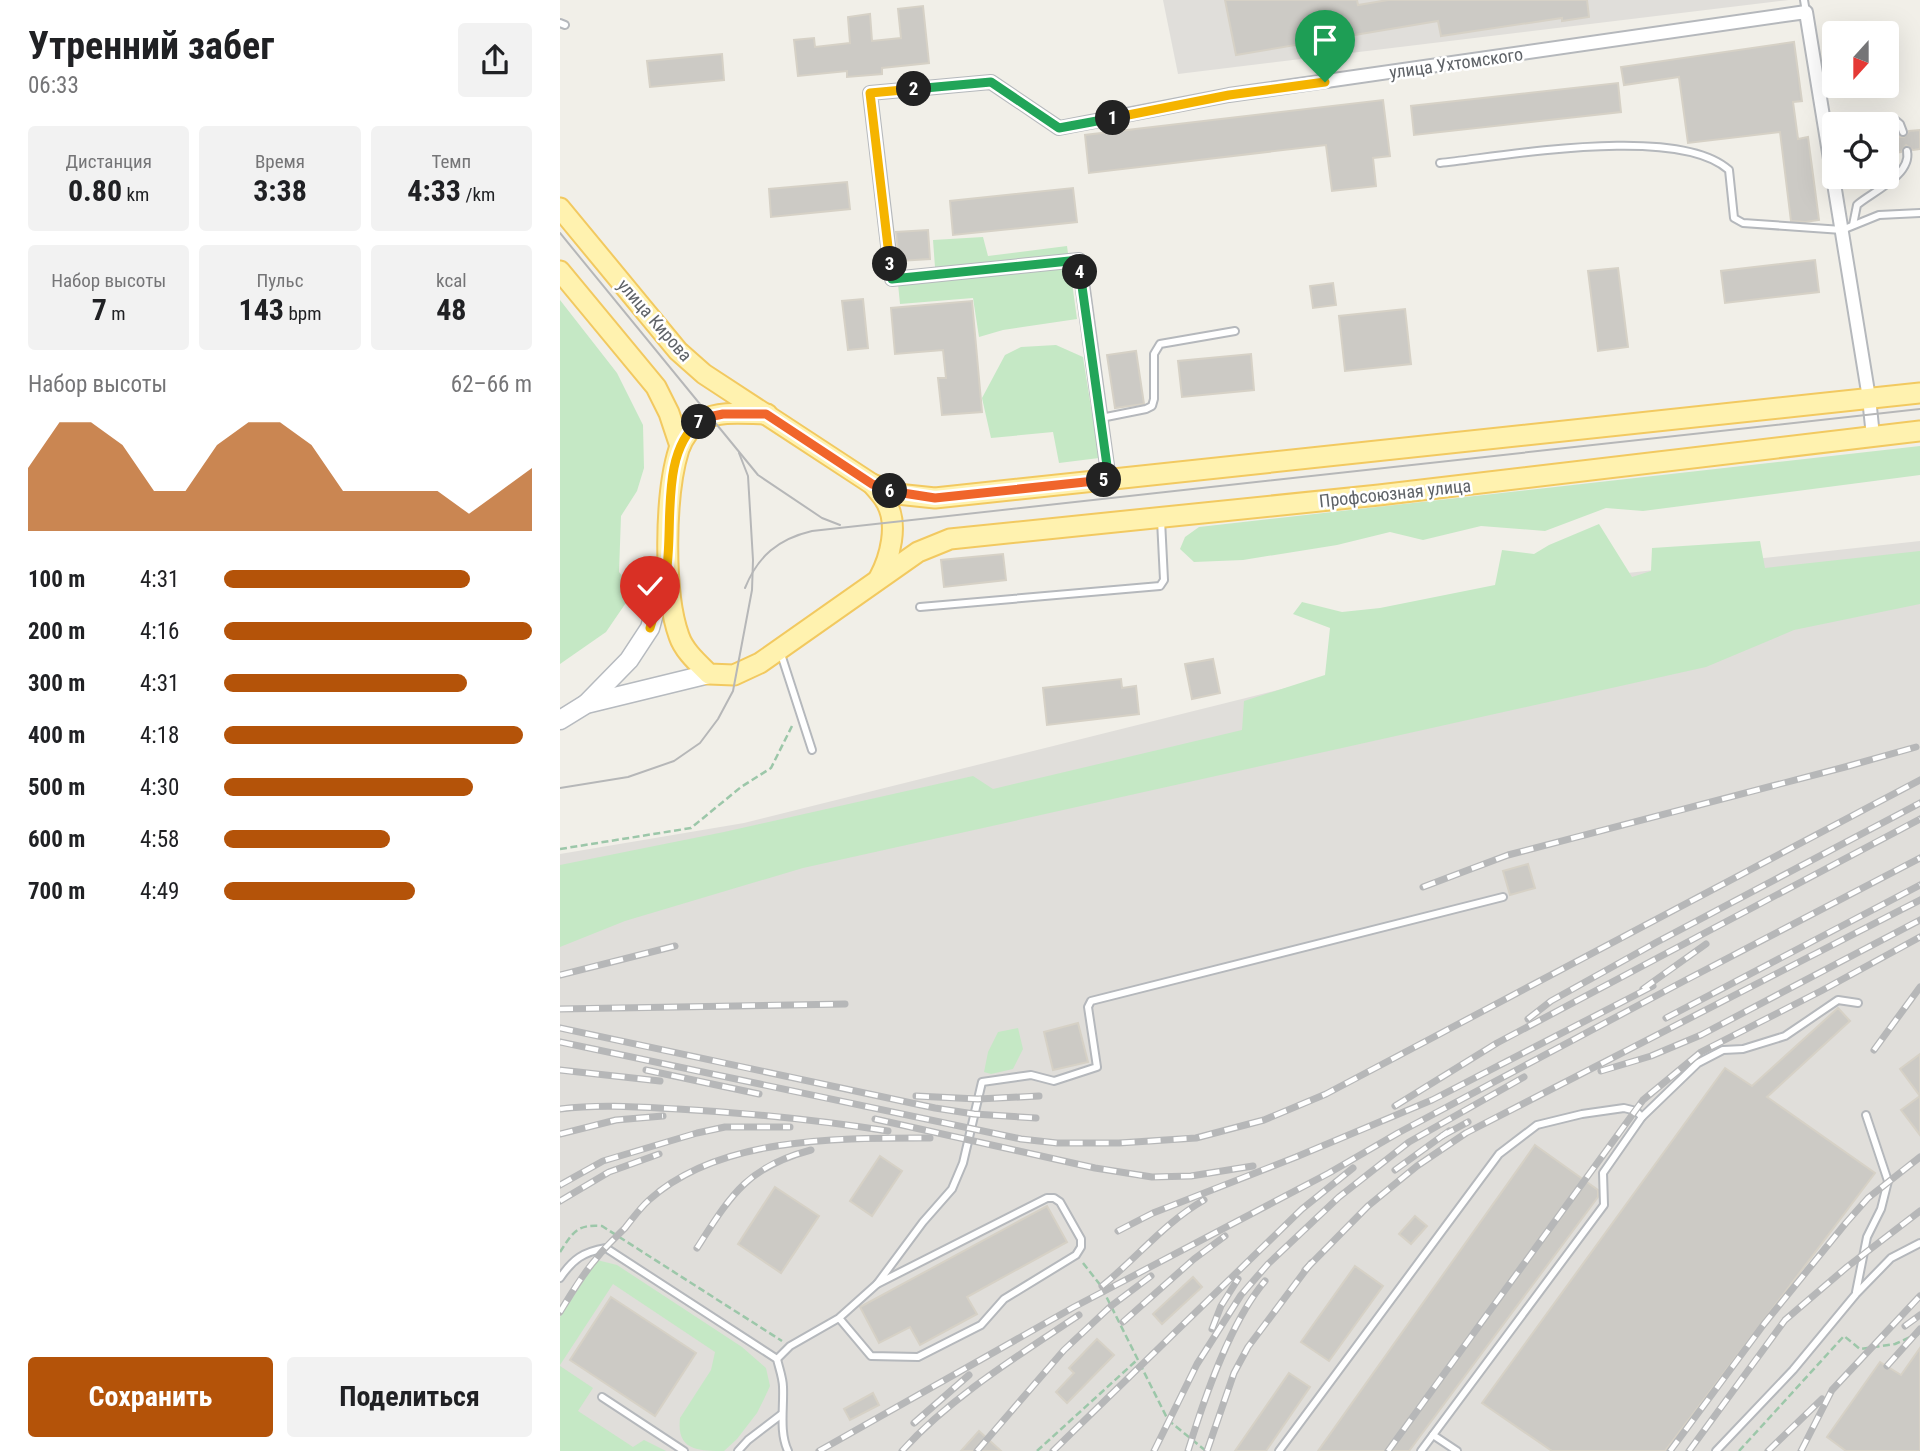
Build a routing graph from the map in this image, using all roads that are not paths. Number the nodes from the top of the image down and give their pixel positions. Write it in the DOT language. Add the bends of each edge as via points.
graph roads {
  1 [pos="1805,6"];
  2 [pos="1827,112"];
  3 [pos="1899,123"];
  4 [pos="1903,132"];
  5 [pos="1907,151"];
  6 [pos="1440,163"];
  7 [pos="1840,189"];
  8 [pos="560,208"];
  9 [pos="1920,213"];
  10 [pos="1847,228"];
  11 [pos="560,271"];
  12 [pos="1235,331"];
  13 [pos="1920,393"];
  14 [pos="1869,398"];
  15 [pos="766,414"];
  16 [pos="1101,418"];
  17 [pos="1920,431"];
  18 [pos="1873,436"];
  19 [pos="680,446"];
  20 [pos="1109,480"];
  21 [pos="872,484"];
  22 [pos="1161,518"];
  23 [pos="667,567"];
  24 [pos="878,578"];
  25 [pos="920,607"];
  26 [pos="780,649"];
  27 [pos="709,674"];
  28 [pos="586,704"];
  29 [pos="560,720"];
  30 [pos="812,750"];
  31 [pos="1503,897"];
  32 [pos="1858,1003"];
  33 [pos="1866,1115"];
  34 [pos="1642,1117"];
  35 [pos="1920,1243"];
  36 [pos="560,1278"];
  37 [pos="877,1284"];
  38 [pos="1856,1294"];
  39 [pos="839,1318"];
  40 [pos="777,1359"];
  41 [pos="602,1397"];
  42 [pos="782,1414"];
  43 [pos="1433,1435"];
  44 [pos="684,1451"];
  45 [pos="738,1451"];
  46 [pos="788,1451"];
  47 [pos="1279,1451"];
  48 [pos="1420,1451"];
  49 [pos="1457,1451"];
  50 [pos="1716,1451"];
  1 -- 2 [label="street"];
  1 -- 16 [label="street, улица Ухтомского" via="1229,95 1059,128 991,82 870,93 892,279 1079,260"];
  3 -- 4 [label="lane"];
  5 -- 10 [label="lane" via="1907,162 1898,175 1857,205"];
  6 -- 10 [label="lane" via="1649,145 1720,161 1729,170 1734,218 1743,223"];
  7 -- 10 [label="street"];
  8 -- 15 [label="main road, улица Кирова" via="678,351 704,374"];
  9 -- 10 [label="lane" via="1879,215"];
  10 -- 14 [label="street"];
  11 -- 19 [label="main road" via="656,387"];
  12 -- 16 [label="lane" via="1160,344 1154,354 1152,406"];
  13 -- 14 [label="main road"];
  14 -- 18 [label="street"];
  14 -- 20 [label="main road"];
  15 -- 19 [label="main road" via="704,418"];
  15 -- 21 [label="main road"];
  16 -- 20 [label="street"];
  17 -- 18 [label="main road, Профсоюзная улица"];
  18 -- 22 [label="main road, Профсоюзная улица"];
  19 -- 23 [label="main road" via="671,485"];
  20 -- 21 [label="main road" via="935,498 897,494"];
  21 -- 24 [label="main road" via="887,504 892,527 888,561"];
  22 -- 24 [label="main road, Профсоюзная улица" via="950,539 918,552"];
  22 -- 25 [label="lane" via="1164,580 1160,586"];
  23 -- 27 [label="main road" via="679,638"];
  23 -- 28 [label="main road" via="650,628 629,660"];
  24 -- 26 [label="main road"];
  26 -- 27 [label="main road" via="734,675"];
  26 -- 30 [label="lane"];
  27 -- 28 [label="main road"];
  28 -- 29 [label="main road"];
  31 -- 37 [label="lane" via="1091,1000 1088,1007 1097,1067 1054,1081 1031,1075 982,1082 964,1163 952,1189"];
  32 -- 34 [label="lane" via="1838,1000 1785,1036 1744,1049 1723,1050 1698,1063"];
  33 -- 38 [label="lane" via="1888,1181 1867,1237"];
  34 -- 43 [label="lane" via="1603,1173 1604,1205"];
  34 -- 47 [label="lane" via="1623,1108 1537,1125 1499,1154"];
  35 -- 38 [label="lane" via="1891,1258"];
  36 -- 40 [label="lane" via="586,1251 606,1248"];
  37 -- 39 [label="lane"];
  37 -- 39 [label="lane" via="1051,1197 1060,1202 1081,1239 1076,1255 1004,1299 981,1325 918,1357 871,1356"];
  38 -- 50 [label="lane" via="1793,1370"];
  39 -- 40 [label="lane" via="790,1346"];
  40 -- 42 [label="lane" via="783,1385"];
  41 -- 44 [label="lane"];
  42 -- 45 [label="lane"];
  42 -- 46 [label="lane"];
  43 -- 48 [label="lane"];
  43 -- 49 [label="lane"];
}
